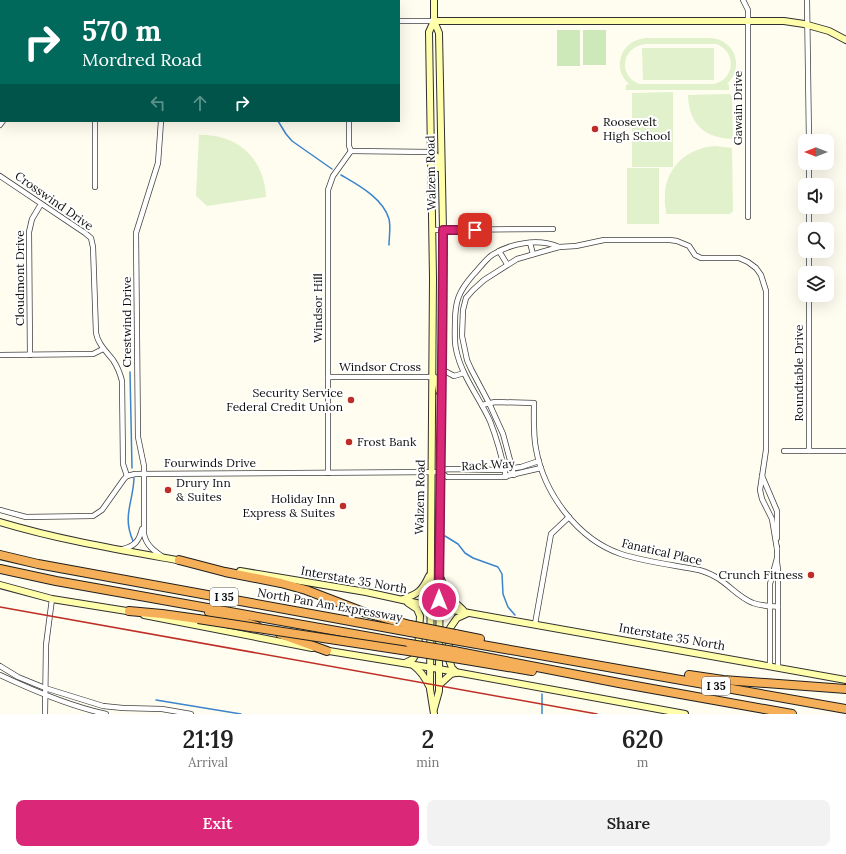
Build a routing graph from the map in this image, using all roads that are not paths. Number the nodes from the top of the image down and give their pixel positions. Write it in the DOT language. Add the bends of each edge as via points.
graph roads {
  1 [pos="434,0"];
  2 [pos="744,0"];
  3 [pos="807,0"];
  4 [pos="748,20"];
  5 [pos="400,21"];
  6 [pos="434,21"];
  7 [pos="809,26"];
  8 [pos="846,40"];
  9 [pos="95,122"];
  10 [pos="161,122"];
  11 [pos="349,122"];
  12 [pos="809,134"];
  13 [pos="351,151"];
  14 [pos="431,152"];
  15 [pos="0,176"];
  16 [pos="95,187"];
  17 [pos="442,188"];
  18 [pos="41,204"];
  19 [pos="748,217"];
  20 [pos="553,229"];
  21 [pos="432,230"];
  22 [pos="443,230"];
  23 [pos="530,243"];
  24 [pos="559,247"];
  25 [pos="499,251"];
  26 [pos="533,254"];
  27 [pos="507,264"];
  28 [pos="809,302"];
  29 [pos="103,349"];
  30 [pos="0,355"];
  31 [pos="30,355"];
  32 [pos="443,370"];
  33 [pos="464,373"];
  34 [pos="328,376"];
  35 [pos="433,377"];
  36 [pos="489,402"];
  37 [pos="482,405"];
  38 [pos="442,413"];
  39 [pos="846,450"];
  40 [pos="784,451"];
  41 [pos="809,451"];
  42 [pos="539,461"];
  43 [pos="512,468"];
  44 [pos="541,468"];
  45 [pos="504,469"];
  46 [pos="432,472"];
  47 [pos="440,472"];
  48 [pos="144,473"];
  49 [pos="328,473"];
  50 [pos="514,475"];
  51 [pos="127,476"];
  52 [pos="506,476"];
  53 [pos="762,476"];
  54 [pos="770,495"];
  55 [pos="762,499"];
  56 [pos="0,510"];
  57 [pos="569,517"];
  58 [pos="0,522"];
  59 [pos="143,526"];
  60 [pos="777,549"];
  61 [pos="121,550"];
  62 [pos="0,555"];
  63 [pos="163,557"];
  64 [pos="777,558"];
  65 [pos="179,560"];
  66 [pos="0,569"];
  67 [pos="439,572"];
  68 [pos="430,573"];
  69 [pos="0,585"];
  70 [pos="144,596"];
  71 [pos="52,599"];
  72 [pos="401,600"];
  73 [pos="430,606"];
  74 [pos="770,606"];
  75 [pos="439,607"];
  76 [pos="778,607"];
  77 [pos="129,611"];
  78 [pos="467,612"];
  79 [pos="535,624"];
  80 [pos="410,628"];
  81 [pos="327,651"];
  82 [pos="454,654"];
  83 [pos="587,662"];
  84 [pos="403,663"];
  85 [pos="412,664"];
  86 [pos="0,666"];
  87 [pos="770,666"];
  88 [pos="430,667"];
  89 [pos="778,667"];
  90 [pos="440,669"];
  91 [pos="457,673"];
  92 [pos="0,675"];
  93 [pos="846,680"];
  94 [pos="439,685"];
  95 [pos="45,688"];
  96 [pos="430,689"];
  97 [pos="846,689"];
  98 [pos="45,695"];
  99 [pos="846,709"];
  100 [pos="434,712"];
  101 [pos="45,714"];
  102 [pos="106,714"];
  103 [pos="191,714"];
  104 [pos="685,714"];
  105 [pos="792,714"];
  1 -- 6 [label="main road, Walzem Road"];
  2 -- 4 [label="street, Gawain Drive"];
  3 -- 7 [label="street"];
  4 -- 6 [label="main road"];
  4 -- 7 [label="main road" via="784,21"];
  4 -- 19 [label="street, Gawain Drive"];
  5 -- 6 [label="street"];
  6 -- 14 [label="main road, Walzem Road" via="429,32"];
  6 -- 17 [label="main road, Walzem Road" via="439,33"];
  7 -- 8 [label="main road" via="828,31"];
  7 -- 12 [label="street"];
  9 -- 16 [label="street"];
  10 -- 48 [label="street, Crestwind Drive" via="158,163 136,234 138,437"];
  11 -- 13 [label="street"];
  13 -- 14 [label="street"];
  13 -- 34 [label="street, Windsor Hill" via="333,176 328,190"];
  14 -- 17 [label="main road" via="436,157"];
  14 -- 21 [label="main road, Walzem Road"];
  15 -- 18 [label="street, Crosswind Drive"];
  17 -- 22 [label="main road, Walzem Road"];
  18 -- 29 [label="street, Crosswind Drive" via="90,238 93,247 96,333"];
  18 -- 31 [label="street, Cloudmont Drive" via="32,219 29,232"];
  20 -- 22 [label="street"];
  21 -- 22 [label="street"];
  21 -- 35 [label="main road, Walzem Road"];
  22 -- 32 [label="main road, Walzem Road"];
  23 -- 24 [label="street"];
  23 -- 25 [label="street"];
  23 -- 26 [label="street"];
  24 -- 26 [label="street"];
  24 -- 53 [label="street" via="604,240 677,240 689,246 695,255 701,258 739,258 756,268 766,291 766,450"];
  25 -- 27 [label="street"];
  25 -- 33 [label="street" via="490,256 466,283 457,300 454,336"];
  26 -- 27 [label="street" via="517,258"];
  27 -- 36 [label="street" via="473,290 466,298 463,310 462,336 467,360"];
  28 -- 41 [label="street, Roundtable Drive"];
  29 -- 31 [label="street" via="93,354"];
  29 -- 51 [label="street, Crosswind Drive" via="113,360 122,381 123,464"];
  30 -- 31 [label="street"];
  32 -- 33 [label="street" via="454,376"];
  32 -- 38 [label="main road, Walzem Road"];
  33 -- 37 [label="street"];
  34 -- 35 [label="street, Windsor Cross"];
  34 -- 49 [label="street, Windsor Hill"];
  35 -- 38 [label="main road" via="438,380"];
  35 -- 46 [label="main road, Walzem Road"];
  36 -- 37 [label="street"];
  36 -- 42 [label="street, Fanatical Place" via="534,403 535,441"];
  36 -- 43 [label="street" via="503,434"];
  37 -- 45 [label="street" via="496,435"];
  38 -- 47 [label="main road, Walzem Road"];
  39 -- 41 [label="street"];
  40 -- 41 [label="street"];
  42 -- 43 [label="street, Rack Way"];
  42 -- 44 [label="street, Fanatical Place"];
  43 -- 45 [label="street, Rack Way"];
  43 -- 50 [label="street"];
  44 -- 50 [label="street, Rack Way"];
  44 -- 57 [label="street, Fanatical Place" via="556,500"];
  45 -- 47 [label="street, Rack Way" via="447,469"];
  45 -- 52 [label="street"];
  46 -- 47 [label="street, Fourwinds Drive"];
  46 -- 49 [label="street, Fourwinds Drive"];
  46 -- 68 [label="main road, Walzem Road"];
  47 -- 52 [label="street, Rack Way" via="446,477"];
  47 -- 67 [label="main road, Walzem Road"];
  48 -- 49 [label="street, Fourwinds Drive"];
  48 -- 51 [label="street, Fourwinds Drive"];
  48 -- 59 [label="street, Crestwind Drive"];
  50 -- 52 [label="street, Rack Way"];
  51 -- 56 [label="street" via="102,510 92,516 40,518"];
  53 -- 54 [label="street"];
  53 -- 55 [label="street"];
  54 -- 55 [label="street"];
  54 -- 60 [label="street" via="777,510"];
  55 -- 60 [label="street" via="772,520"];
  57 -- 74 [label="street, Fanatical Place" via="597,541 619,553 708,573 719,578 752,603"];
  57 -- 79 [label="street" via="551,534"];
  58 -- 61 [label="main road, Interstate 35 North" via="24,530"];
  59 -- 61 [label="street, Crestwind Drive" via="137,542"];
  59 -- 63 [label="street, Crestwind Drive" via="146,542"];
  60 -- 64 [label="street"];
  61 -- 63 [label="main road, Interstate 35 North"];
  62 -- 80 [label="highway, North Pan Am Expressway / I 35" via="38,564"];
  63 -- 65 [label="main road, Interstate 35 North"];
  64 -- 74 [label="street" via="770,584"];
  64 -- 76 [label="street"];
  65 -- 72 [label="main road, Interstate 35 North"];
  65 -- 80 [label="highway" via="306,590"];
  66 -- 70 [label="highway, North Pan Am Expressway / I 35"];
  67 -- 75 [label="main road, Walzem Road"];
  67 -- 78 [label="main road" via="448,595"];
  68 -- 72 [label="main road" via="420,592"];
  68 -- 73 [label="main road, Walzem Road"];
  69 -- 71 [label="main road"];
  70 -- 81 [label="highway" via="232,618"];
  70 -- 82 [label="highway, North Pan Am Expressway / I 35, bridge"];
  71 -- 77 [label="main road"];
  71 -- 95 [label="street" via="46,645"];
  72 -- 73 [label="main road, Interstate 35 North"];
  72 -- 84 [label="main road" via="417,609 420,621 418,654 411,661"];
  73 -- 75 [label="main road, Interstate 35 North"];
  73 -- 88 [label="main road, Walzem Road"];
  74 -- 76 [label="street, Fanatical Place"];
  74 -- 87 [label="street"];
  75 -- 78 [label="main road, Interstate 35 North"];
  75 -- 90 [label="main road, Walzem Road"];
  76 -- 89 [label="street"];
  77 -- 81 [label="main road" via="163,620"];
  77 -- 82 [label="highway, bridge"];
  78 -- 79 [label="main road, Interstate 35 North"];
  78 -- 91 [label="main road" via="457,618 450,628 448,657"];
  79 -- 87 [label="main road, Interstate 35 North"];
  80 -- 83 [label="highway, North Pan Am Expressway / I 35, bridge"];
  81 -- 84 [label="main road"];
  82 -- 105 [label="highway, North Pan Am Expressway / I 35"];
  83 -- 97 [label="highway" via="723,680"];
  83 -- 99 [label="highway, North Pan Am Expressway / I 35"];
  84 -- 85 [label="main road"];
  85 -- 88 [label="main road"];
  85 -- 96 [label="main road" via="425,678"];
  86 -- 95 [label="street"];
  87 -- 89 [label="main road, Interstate 35 North"];
  88 -- 90 [label="main road"];
  88 -- 96 [label="main road, Walzem Road"];
  89 -- 93 [label="main road, Interstate 35 North"];
  90 -- 91 [label="main road"];
  90 -- 94 [label="main road, Walzem Road"];
  91 -- 94 [label="main road" via="451,674"];
  91 -- 104 [label="main road"];
  92 -- 98 [label="street"];
  94 -- 100 [label="main road, Walzem Road"];
  95 -- 98 [label="street"];
  95 -- 103 [label="street" via="103,706 162,709"];
  96 -- 100 [label="main road, Walzem Road"];
  98 -- 101 [label="street"];
  98 -- 102 [label="street"];
}
